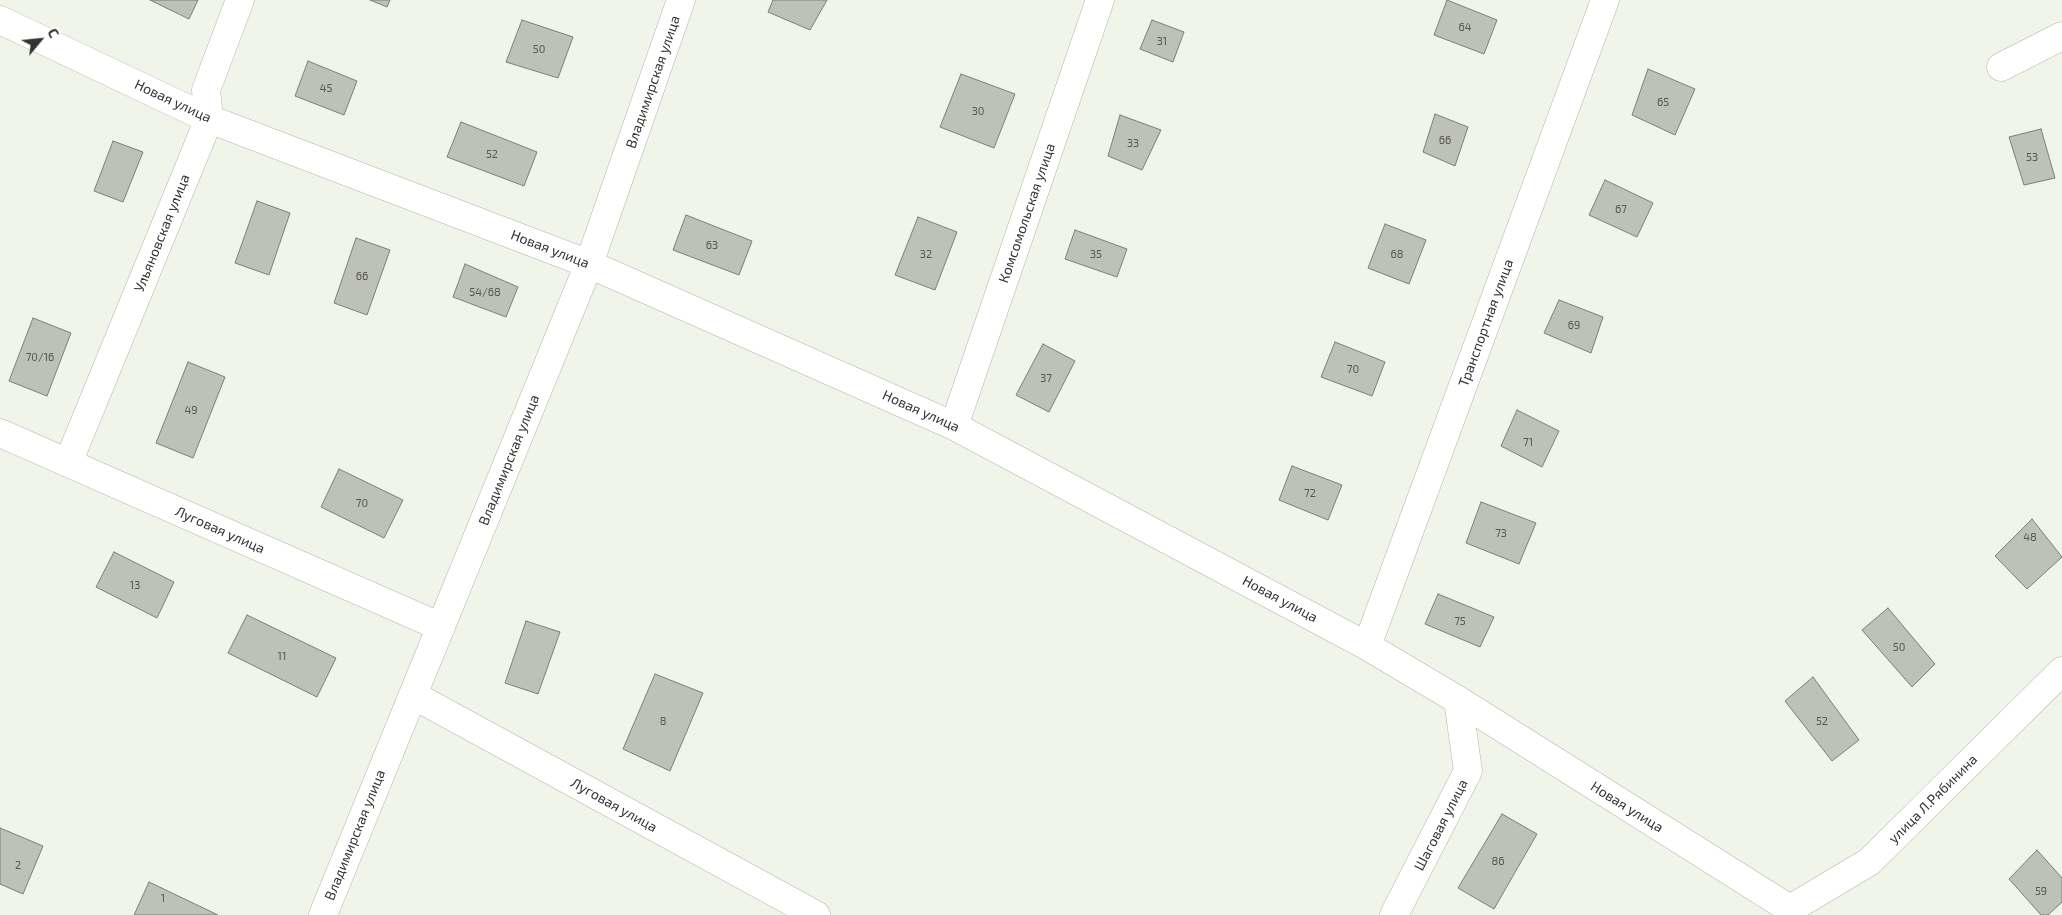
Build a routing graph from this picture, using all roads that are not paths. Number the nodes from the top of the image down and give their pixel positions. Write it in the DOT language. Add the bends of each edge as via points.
graph roads {
  1 [pos="240,0"];
  2 [pos="682,0"];
  3 [pos="1100,0"];
  4 [pos="1605,0"];
  5 [pos="0,20"];
  6 [pos="2062,36"];
  7 [pos="2001,67"];
  8 [pos="209,119"];
  9 [pos="589,264"];
  10 [pos="954,426"];
  11 [pos="0,433"];
  12 [pos="68,463"];
  13 [pos="441,627"];
  14 [pos="1367,646"];
  15 [pos="2062,670"];
  16 [pos="413,695"];
  17 [pos="1458,700"];
  18 [pos="1790,909"];
  19 [pos="323,915"];
  20 [pos="816,915"];
  21 [pos="1394,915"];
  1 -- 8 [label="street, Ульяновская улица" via="206,90"];
  2 -- 9 [label="street, Владимирская улица"];
  3 -- 10 [label="street, Комсомольская улица"];
  4 -- 14 [label="street, Транспортная улица"];
  5 -- 8 [label="street, Новая улица"];
  6 -- 7 [label="street"];
  8 -- 9 [label="street, Новая улица"];
  8 -- 12 [label="street, Ульяновская улица"];
  9 -- 10 [label="street, Новая улица"];
  9 -- 13 [label="street, Владимирская улица"];
  10 -- 14 [label="street, Новая улица"];
  11 -- 12 [label="street, Луговая улица"];
  12 -- 13 [label="street, Луговая улица"];
  13 -- 16 [label="street, Владимирская улица"];
  14 -- 17 [label="street, Новая улица"];
  15 -- 18 [label="street, улица Л.Рябинина" via="1869,862"];
  16 -- 19 [label="street, Владимирская улица"];
  16 -- 20 [label="street, Луговая улица"];
  17 -- 18 [label="street, Новая улица"];
  17 -- 21 [label="street, Шаговая улица" via="1468,771"];
}
